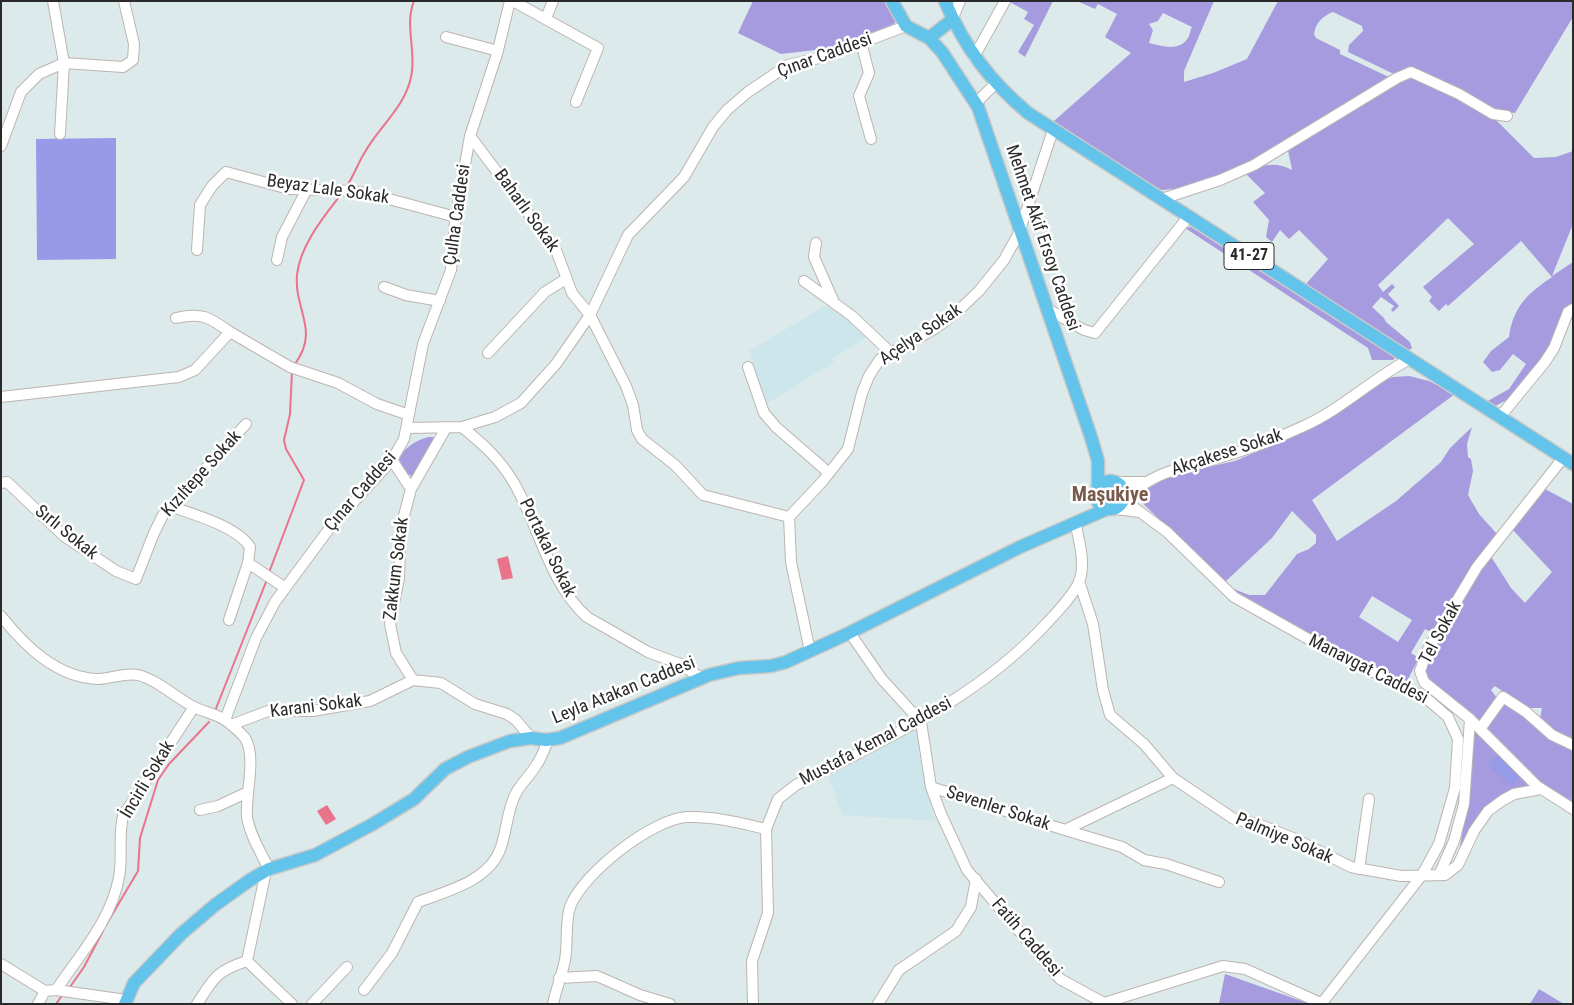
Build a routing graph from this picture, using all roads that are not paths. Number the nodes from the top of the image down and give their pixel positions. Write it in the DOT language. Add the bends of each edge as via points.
graph roads {
  1 [pos="53,1"];
  2 [pos="124,1"];
  3 [pos="512,1"];
  4 [pos="553,1"];
  5 [pos="892,1"];
  6 [pos="945,1"];
  7 [pos="960,1"];
  8 [pos="1005,1"];
  9 [pos="546,18"];
  10 [pos="952,20"];
  11 [pos="906,26"];
  12 [pos="446,38"];
  13 [pos="929,38"];
  14 [pos="861,42"];
  15 [pos="498,51"];
  16 [pos="974,57"];
  17 [pos="64,64"];
  18 [pos="995,84"];
  19 [pos="576,102"];
  20 [pos="976,104"];
  21 [pos="1507,116"];
  22 [pos="1053,130"];
  23 [pos="60,134"];
  24 [pos="470,136"];
  25 [pos="871,140"];
  26 [pos="1,146"];
  27 [pos="306,191"];
  28 [pos="1162,199"];
  29 [pos="456,216"];
  30 [pos="1188,217"];
  31 [pos="1020,233"];
  32 [pos="816,242"];
  33 [pos="198,250"];
  34 [pos="277,260"];
  35 [pos="566,279"];
  36 [pos="804,281"];
  37 [pos="384,287"];
  38 [pos="833,301"];
  39 [pos="440,302"];
  40 [pos="1046,308"];
  41 [pos="1573,309"];
  42 [pos="590,315"];
  43 [pos="176,318"];
  44 [pos="230,332"];
  45 [pos="890,352"];
  46 [pos="488,353"];
  47 [pos="1410,359"];
  48 [pos="748,367"];
  49 [pos="1,397"];
  50 [pos="409,416"];
  51 [pos="1499,418"];
  52 [pos="246,424"];
  53 [pos="462,427"];
  54 [pos="407,428"];
  55 [pos="446,428"];
  56 [pos="392,460"];
  57 [pos="1098,461"];
  58 [pos="1568,461"];
  59 [pos="829,473"];
  60 [pos="1113,481"];
  61 [pos="1144,482"];
  62 [pos="1,483"];
  63 [pos="411,489"];
  64 [pos="1097,494"];
  65 [pos="1118,504"];
  66 [pos="170,506"];
  67 [pos="789,517"];
  68 [pos="1075,522"];
  69 [pos="248,563"];
  70 [pos="136,579"];
  71 [pos="1079,581"];
  72 [pos="284,587"];
  73 [pos="1,616"];
  74 [pos="229,620"];
  75 [pos="850,633"];
  76 [pos="810,651"];
  77 [pos="701,678"];
  78 [pos="413,680"];
  79 [pos="194,707"];
  80 [pos="1470,719"];
  81 [pos="228,722"];
  82 [pos="921,722"];
  83 [pos="1480,729"];
  84 [pos="531,738"];
  85 [pos="548,740"];
  86 [pos="1573,745"];
  87 [pos="1174,778"];
  88 [pos="931,787"];
  89 [pos="1541,789"];
  90 [pos="248,792"];
  91 [pos="1369,799"];
  92 [pos="1573,809"];
  93 [pos="200,810"];
  94 [pos="766,829"];
  95 [pos="1065,830"];
  96 [pos="1359,869"];
  97 [pos="267,870"];
  98 [pos="1422,875"];
  99 [pos="1438,875"];
  100 [pos="976,879"];
  101 [pos="1220,882"];
  102 [pos="246,961"];
  103 [pos="1,964"];
  104 [pos="346,967"];
  105 [pos="559,978"];
  106 [pos="50,990"];
  107 [pos="364,990"];
  108 [pos="126,1002"];
  109 [pos="1323,1003"];
  110 [pos="38,1004"];
  111 [pos="197,1004"];
  112 [pos="292,1004"];
  113 [pos="312,1004"];
  114 [pos="553,1004"];
  115 [pos="670,1004"];
  116 [pos="753,1004"];
  117 [pos="878,1004"];
  118 [pos="1103,1004"];
  1 -- 17 [label="street"];
  2 -- 17 [label="street" via="134,44 133,60 122,67"];
  3 -- 9 [label="street"];
  3 -- 15 [label="street, Çulha Caddesi"];
  4 -- 9 [label="street"];
  5 -- 11 [label="main road"];
  6 -- 10 [label="main road, 41-27"];
  7 -- 10 [label="street"];
  8 -- 16 [label="street"];
  9 -- 19 [label="street" via="598,48"];
  10 -- 13 [label="main road"];
  10 -- 16 [label="main road, 41-27"];
  11 -- 13 [label="main road"];
  11 -- 14 [label="street, Çınar Caddesi"];
  12 -- 15 [label="street"];
  13 -- 20 [label="main road, Mehmet Akif Ersoy Caddesi"];
  14 -- 25 [label="street" via="869,73 860,92 860,102"];
  14 -- 42 [label="street, Çınar Caddesi" via="824,57 788,65 727,110 713,127 684,177 628,235"];
  15 -- 24 [label="street, Çulha Caddesi"];
  16 -- 18 [label="main road, 41-27"];
  17 -- 23 [label="street"];
  17 -- 26 [label="street" via="39,74 21,92"];
  18 -- 20 [label="street"];
  18 -- 22 [label="main road, 41-27"];
  20 -- 31 [label="main road, Mehmet Akif Ersoy Caddesi"];
  21 -- 28 [label="street" via="1492,114 1459,94 1411,72 1254,165"];
  22 -- 28 [label="main road, 41-27"];
  22 -- 31 [label="street, Açelya Sokak"];
  24 -- 29 [label="street, Çulha Caddesi"];
  24 -- 35 [label="street, Baharlı Sokak" via="551,242"];
  27 -- 29 [label="street, Beyaz Lale Sokak" via="374,194"];
  27 -- 33 [label="street, Beyaz Lale Sokak" via="222,173 200,205"];
  27 -- 34 [label="street" via="282,237"];
  28 -- 30 [label="main road, 41-27"];
  29 -- 39 [label="street, Çulha Caddesi" via="450,270"];
  30 -- 40 [label="street" via="1095,333"];
  30 -- 47 [label="main road, 41-27"];
  31 -- 40 [label="main road, Mehmet Akif Ersoy Caddesi"];
  31 -- 45 [label="street, Açelya Sokak" via="993,276 969,302 936,328"];
  32 -- 38 [label="street" via="814,257"];
  35 -- 42 [label="street, Baharlı Sokak" via="576,299"];
  35 -- 46 [label="street" via="544,292"];
  36 -- 38 [label="street"];
  37 -- 39 [label="street"];
  38 -- 45 [label="street"];
  39 -- 50 [label="street, Çulha Caddesi" via="423,344"];
  40 -- 57 [label="main road, Mehmet Akif Ersoy Caddesi"];
  41 -- 51 [label="street" via="1568,312 1545,362"];
  42 -- 53 [label="street, Çınar Caddesi" via="556,364 521,403 495,417"];
  42 -- 67 [label="street, Baharlı Sokak" via="626,386 642,439 703,495"];
  43 -- 44 [label="street" via="205,316"];
  44 -- 49 [label="street" via="205,360 186,375"];
  44 -- 50 [label="street" via="293,368 338,383 377,404"];
  45 -- 59 [label="street, Açelya Sokak" via="880,359 869,376 848,449"];
  47 -- 51 [label="main road, 41-27"];
  47 -- 61 [label="street, Akçakese Sokak" via="1306,425 1235,453 1177,468"];
  48 -- 59 [label="street" via="764,413"];
  50 -- 54 [label="street, Çulha Caddesi"];
  51 -- 58 [label="main road, 41-27"];
  52 -- 66 [label="street, Kızıltepe Sokak"];
  53 -- 55 [label="street, Çınar Caddesi"];
  53 -- 77 [label="street, Portakal Sokak" via="497,457 507,472 530,513 563,588 579,610 648,652 680,664"];
  54 -- 55 [label="street, Çınar Caddesi"];
  54 -- 56 [label="street, Çınar Caddesi"];
  55 -- 63 [label="street, Zakkum Sokak"];
  56 -- 63 [label="street"];
  56 -- 72 [label="street, Çınar Caddesi" via="329,528"];
  57 -- 60 [label="main road"];
  57 -- 64 [label="main road"];
  58 -- 80 [label="street, Tel Sokak" via="1486,554 1423,660 1420,670 1424,682"];
  59 -- 67 [label="street, Açelya Sokak"];
  60 -- 61 [label="street"];
  60 -- 64 [label="main road"];
  60 -- 65 [label="main road" via="1123,488"];
  61 -- 65 [label="street"];
  62 -- 70 [label="street, Sırlı Sokak" via="7,482 64,536 120,574"];
  63 -- 78 [label="street, Zakkum Sokak" via="403,519 399,578 390,624 396,652"];
  64 -- 65 [label="main road" via="1102,507"];
  64 -- 68 [label="main road" via="1090,509"];
  65 -- 68 [label="main road, Leyla Atakan Caddesi"];
  65 -- 98 [label="street, Manavgat Caddesi" via="1142,512 1167,532 1234,597 1426,698 1448,717 1458,738 1454,788 1439,844"];
  66 -- 69 [label="street" via="214,522 242,538 250,547"];
  66 -- 70 [label="street, Kızıltepe Sokak" via="158,522"];
  67 -- 76 [label="street" via="791,562"];
  68 -- 71 [label="street" via="1081,558"];
  68 -- 75 [label="main road, Leyla Atakan Caddesi"];
  69 -- 72 [label="street"];
  69 -- 74 [label="street"];
  71 -- 82 [label="street, Mustafa Kemal Caddesi" via="1058,610 1020,650 985,680"];
  71 -- 87 [label="street, Palmiye Sokak" via="1093,624 1110,715 1144,744"];
  72 -- 81 [label="street, Çınar Caddesi" via="256,638"];
  73 -- 79 [label="street" via="44,660 63,670 98,679 137,675"];
  75 -- 76 [label="main road, Leyla Atakan Caddesi"];
  75 -- 82 [label="street" via="880,678"];
  76 -- 77 [label="main road, Leyla Atakan Caddesi" via="776,665 738,668"];
  77 -- 85 [label="main road, Leyla Atakan Caddesi"];
  78 -- 81 [label="street, Karani Sokak" via="370,701 313,711 268,711"];
  78 -- 84 [label="street" via="441,683 475,704 507,714"];
  79 -- 81 [label="street"];
  79 -- 106 [label="street, İncirli Sokak" via="123,816 119,878 112,900 89,942"];
  80 -- 83 [label="street, Tel Sokak"];
  80 -- 99 [label="street" via="1464,804 1454,841"];
  81 -- 90 [label="street" via="248,747"];
  82 -- 88 [label="street, Fatih Caddesi"];
  82 -- 94 [label="street, Mustafa Kemal Caddesi" via="796,784 778,799"];
  83 -- 86 [label="street" via="1503,696 1552,735"];
  83 -- 89 [label="street, Tel Sokak"];
  84 -- 85 [label="main road, Leyla Atakan Caddesi"];
  84 -- 97 [label="main road, Leyla Atakan Caddesi" via="496,745 455,763 414,799 359,832 315,855"];
  85 -- 107 [label="street" via="537,764 516,793 506,818 502,845 494,861 479,876 462,886 418,902 392,954"];
  87 -- 95 [label="street, Sevenler Sokak"];
  87 -- 96 [label="street, Palmiye Sokak" via="1234,819 1258,824"];
  88 -- 95 [label="street, Sevenler Sokak"];
  88 -- 100 [label="street, Fatih Caddesi" via="967,870"];
  89 -- 92 [label="street"];
  89 -- 99 [label="street" via="1514,794 1495,805 1480,821 1458,865 1449,873"];
  90 -- 93 [label="street" via="218,806"];
  90 -- 97 [label="street" via="249,827"];
  91 -- 96 [label="street"];
  94 -- 105 [label="street" via="728,820 685,817 665,823 626,845 590,876 570,907 565,960"];
  94 -- 116 [label="street, Mustafa Kemal Caddesi" via="768,913 752,961"];
  95 -- 101 [label="street" via="1122,847 1144,860"];
  96 -- 98 [label="street, Palmiye Sokak" via="1401,876"];
  97 -- 102 [label="street"];
  97 -- 108 [label="main road, Leyla Atakan Caddesi" via="225,897 181,934 134,983"];
  98 -- 99 [label="street"];
  98 -- 109 [label="street, Manavgat Caddesi"];
  100 -- 117 [label="street" via="971,907 956,931 899,970"];
  100 -- 118 [label="street, Fatih Caddesi" via="1060,979"];
  102 -- 111 [label="street" via="218,973"];
  102 -- 112 [label="street"];
  103 -- 106 [label="street"];
  104 -- 113 [label="street"];
  105 -- 114 [label="street"];
  105 -- 115 [label="street" via="597,976"];
  106 -- 108 [label="street"];
  106 -- 110 [label="street, İncirli Sokak"];
  109 -- 118 [label="street, Fatih Caddesi" via="1245,969 1224,966"];
}
